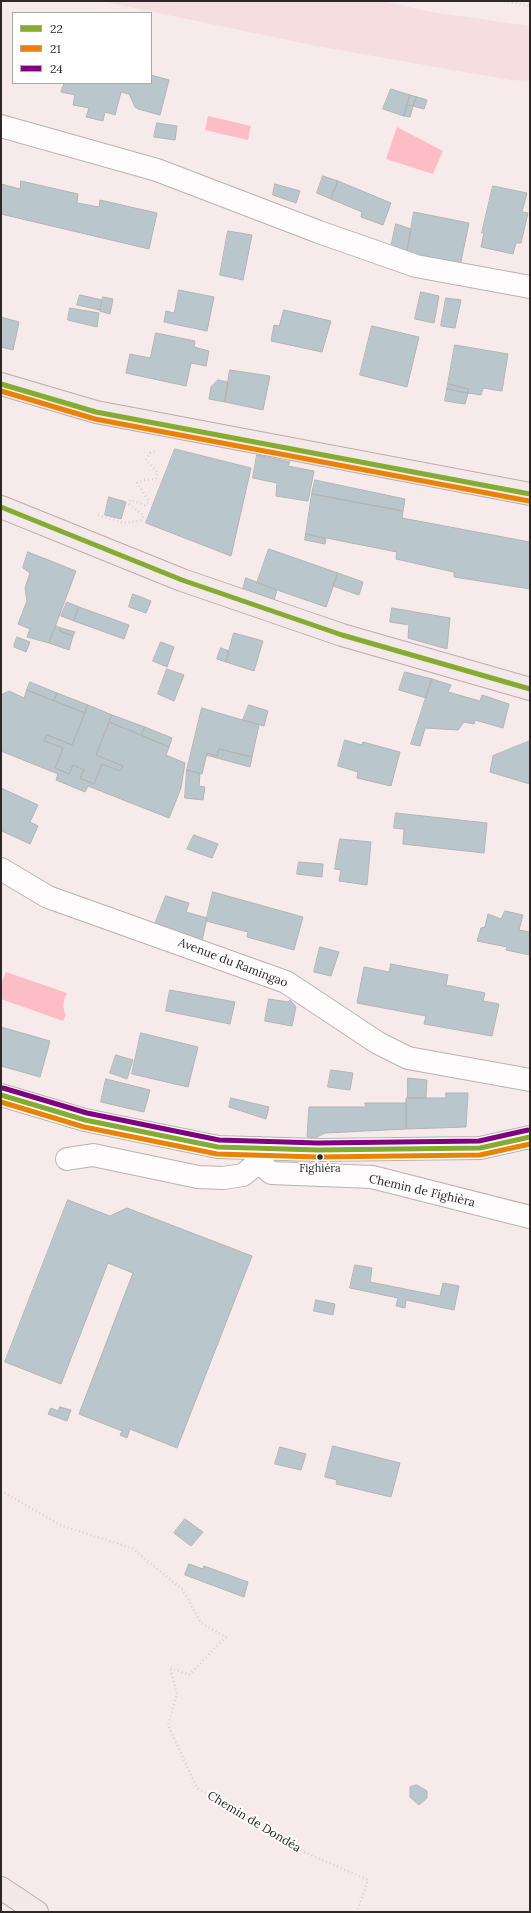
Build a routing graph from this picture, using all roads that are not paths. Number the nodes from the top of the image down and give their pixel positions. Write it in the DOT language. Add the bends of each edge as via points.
graph roads {
  1 [pos="1,126"];
  2 [pos="530,287"];
  3 [pos="1,384"];
  4 [pos="530,494"];
  5 [pos="1,507"];
  6 [pos="530,689"];
  7 [pos="1,869"];
  8 [pos="530,1080"];
  9 [pos="1,1095"];
  10 [pos="530,1137"];
  11 [pos="259,1155"];
  12 [pos="67,1159"];
  13 [pos="530,1217"];
  14 [pos="1,1888"];
  15 [pos="37,1912"];
  1 -- 2 [label="street" via="156,170 416,266"];
  3 -- 4 [label="main road" via="96,412"];
  5 -- 6 [label="main road" via="182,580 342,635"];
  7 -- 8 [label="street, Avenue du Ramingao" via="48,897 147,930 286,982 378,1043 408,1058"];
  9 -- 11 [label="street" via="85,1120"];
  10 -- 11 [label="street" via="480,1148 318,1150"];
  11 -- 12 [label="street" via="243,1175 222,1178 198,1177 93,1155"];
  11 -- 13 [label="street, Chemin de Fighièra" via="271,1173 372,1177"];
  14 -- 15 [label="main road"];
}
